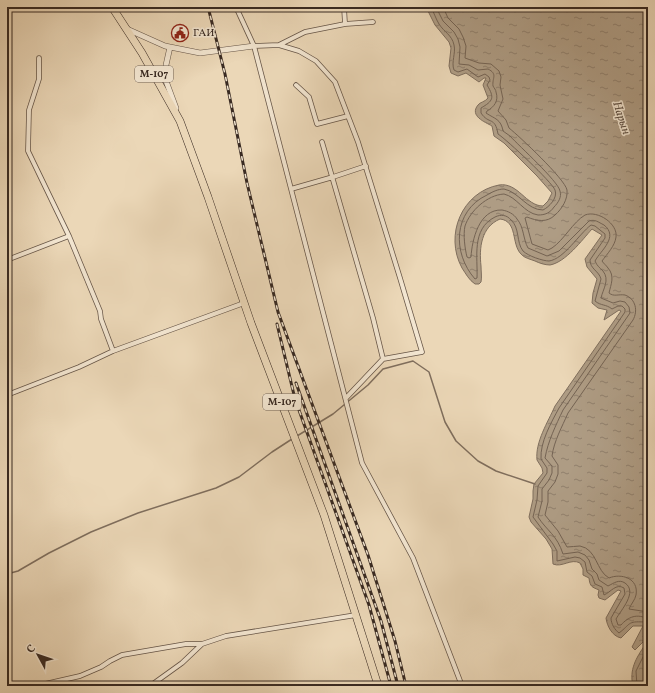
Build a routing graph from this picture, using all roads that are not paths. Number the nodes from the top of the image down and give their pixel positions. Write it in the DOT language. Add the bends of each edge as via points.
graph roads {
  1 [pos="112,7"];
  2 [pos="236,7"];
  3 [pos="344,7"];
  4 [pos="373,22"];
  5 [pos="345,24"];
  6 [pos="126,28"];
  7 [pos="279,45"];
  8 [pos="254,46"];
  9 [pos="170,47"];
  10 [pos="39,58"];
  11 [pos="296,85"];
  12 [pos="348,116"];
  13 [pos="180,121"];
  14 [pos="322,142"];
  15 [pos="366,166"];
  16 [pos="333,178"];
  17 [pos="291,189"];
  18 [pos="69,236"];
  19 [pos="7,260"];
  20 [pos="244,302"];
  21 [pos="113,352"];
  22 [pos="383,359"];
  23 [pos="7,395"];
  24 [pos="346,398"];
  25 [pos="356,615"];
  26 [pos="202,644"];
  27 [pos="43,686"];
  28 [pos="150,686"];
  29 [pos="377,686"];
  30 [pos="462,686"];
  1 -- 6 [label="main road, М-107"];
  2 -- 8 [label="street"];
  3 -- 5 [label="street"];
  4 -- 5 [label="street"];
  5 -- 7 [label="street" via="305,32"];
  6 -- 9 [label="street"];
  6 -- 13 [label="main road, М-107"];
  7 -- 8 [label="street"];
  7 -- 12 [label="street" via="299,51 316,61 335,82"];
  8 -- 9 [label="street" via="200,53"];
  8 -- 17 [label="street"];
  9 -- 13 [label="street" via="166,81"];
  10 -- 18 [label="street" via="39,79 29,110 28,151"];
  11 -- 12 [label="street" via="309,97 317,124"];
  12 -- 15 [label="street"];
  13 -- 20 [label="main road, М-107"];
  14 -- 16 [label="street"];
  15 -- 16 [label="street"];
  15 -- 22 [label="street" via="422,352"];
  16 -- 17 [label="street"];
  16 -- 22 [label="street"];
  17 -- 24 [label="street"];
  18 -- 19 [label="street"];
  18 -- 21 [label="street" via="100,311"];
  20 -- 21 [label="street"];
  20 -- 25 [label="main road, М-107" via="324,515"];
  21 -- 23 [label="street"];
  22 -- 24 [label="street"];
  24 -- 30 [label="street" via="362,463 413,558"];
  25 -- 26 [label="street" via="226,636"];
  25 -- 29 [label="main road, М-107"];
  26 -- 27 [label="street" via="186,644 122,655 80,676"];
  26 -- 28 [label="street" via="182,663"];
}
